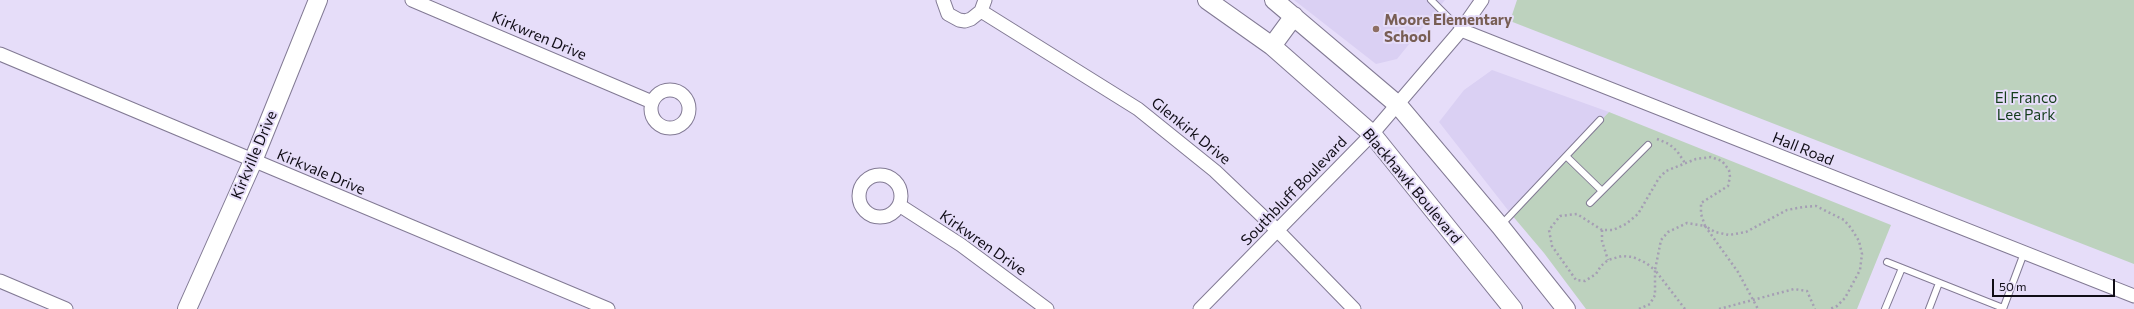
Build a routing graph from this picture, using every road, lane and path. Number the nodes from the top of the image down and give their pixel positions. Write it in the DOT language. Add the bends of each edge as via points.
graph roads {
  1 [pos="318,0"];
  2 [pos="412,0"];
  3 [pos="943,0"];
  4 [pos="1207,0"];
  5 [pos="1274,0"];
  6 [pos="1431,0"];
  7 [pos="1482,0"];
  8 [pos="983,6"];
  9 [pos="1294,16"];
  10 [pos="1461,30"];
  11 [pos="1272,46"];
  12 [pos="0,54"];
  13 [pos="652,102"];
  14 [pos="1398,105"];
  15 [pos="1600,120"];
  16 [pos="1372,134"];
  17 [pos="1648,145"];
  18 [pos="1566,156"];
  19 [pos="253,161"];
  20 [pos="1685,162"];
  21 [pos="1602,191"];
  22 [pos="1590,203"];
  23 [pos="899,205"];
  24 [pos="1500,226"];
  25 [pos="1705,226"];
  26 [pos="1602,230"];
  27 [pos="1278,231"];
  28 [pos="2024,253"];
  29 [pos="1608,260"];
  30 [pos="1887,262"];
  31 [pos="1902,268"];
  32 [pos="1655,270"];
  33 [pos="0,281"];
  34 [pos="1939,283"];
  35 [pos="2134,296"];
  36 [pos="1754,299"];
  37 [pos="2003,308"];
  38 [pos="66,309"];
  39 [pos="187,309"];
  40 [pos="608,309"];
  41 [pos="1046,309"];
  42 [pos="1200,309"];
  43 [pos="1354,309"];
  44 [pos="1513,309"];
  45 [pos="1566,309"];
  46 [pos="1639,309"];
  47 [pos="1685,309"];
  48 [pos="1719,309"];
  49 [pos="1758,309"];
  50 [pos="1815,309"];
  51 [pos="1830,309"];
  52 [pos="1885,309"];
  53 [pos="1929,309"];
  1 -- 19 [label="main road, Kirkville Drive"];
  2 -- 13 [label="street, Kirkwren Drive"];
  3 -- 8 [label="street, Glenkirk Drive" via="948,14 959,20 972,19"];
  4 -- 11 [label="main road, Blackhawk Boulevard"];
  5 -- 9 [label="main road"];
  6 -- 10 [label="lane"];
  7 -- 10 [label="street, Southbluff Boulevard"];
  8 -- 27 [label="street, Glenkirk Drive" via="1138,109 1215,171"];
  9 -- 11 [label="main road"];
  9 -- 14 [label="main road"];
  10 -- 14 [label="street, Southbluff Boulevard"];
  10 -- 28 [label="street, Hall Road"];
  11 -- 16 [label="main road, Blackhawk Boulevard"];
  12 -- 19 [label="street, Kirkvale Drive"];
  14 -- 16 [label="street, Southbluff Boulevard"];
  14 -- 24 [label="main road"];
  15 -- 18 [label="lane"];
  16 -- 27 [label="street, Southbluff Boulevard"];
  16 -- 44 [label="main road, Blackhawk Boulevard"];
  17 -- 20 [label="path" via="1654,139 1668,144"];
  17 -- 21 [label="lane"];
  18 -- 21 [label="lane"];
  18 -- 24 [label="lane"];
  19 -- 39 [label="main road, Kirkville Drive"];
  19 -- 40 [label="street, Kirkvale Drive"];
  20 -- 25 [label="path" via="1711,158 1722,161 1730,170 1728,186 1701,203"];
  20 -- 26 [label="path" via="1666,171 1659,178 1638,214 1626,224 1613,230"];
  21 -- 22 [label="lane"];
  23 -- 41 [label="street, Kirkwren Drive" via="961,245"];
  24 -- 45 [label="main road"];
  25 -- 32 [label="path" via="1687,223 1668,232 1660,240"];
  25 -- 36 [label="path"];
  25 -- 51 [label="path" via="1715,232 1729,235 1746,232 1787,210 1802,206 1816,206 1844,220 1859,241 1862,254 1860,270 1845,298 1838,306"];
  26 -- 29 [label="path" via="1604,253"];
  26 -- 29 [label="path" via="1577,214 1560,216 1550,230 1552,246 1576,280 1585,281 1596,274"];
  27 -- 42 [label="street, Southbluff Boulevard"];
  27 -- 43 [label="street, Glenkirk Drive"];
  28 -- 35 [label="street, Hall Road"];
  28 -- 37 [label="lane"];
  29 -- 32 [label="path" via="1622,256 1633,257"];
  30 -- 31 [label="lane"];
  31 -- 34 [label="lane"];
  31 -- 52 [label="lane"];
  32 -- 46 [label="path" via="1655,295 1650,304"];
  32 -- 47 [label="path"];
  33 -- 38 [label="street"];
  34 -- 37 [label="lane"];
  34 -- 53 [label="lane"];
  36 -- 48 [label="path"];
  36 -- 49 [label="path"];
  36 -- 50 [label="path" via="1794,288 1802,289 1810,296"];
}
